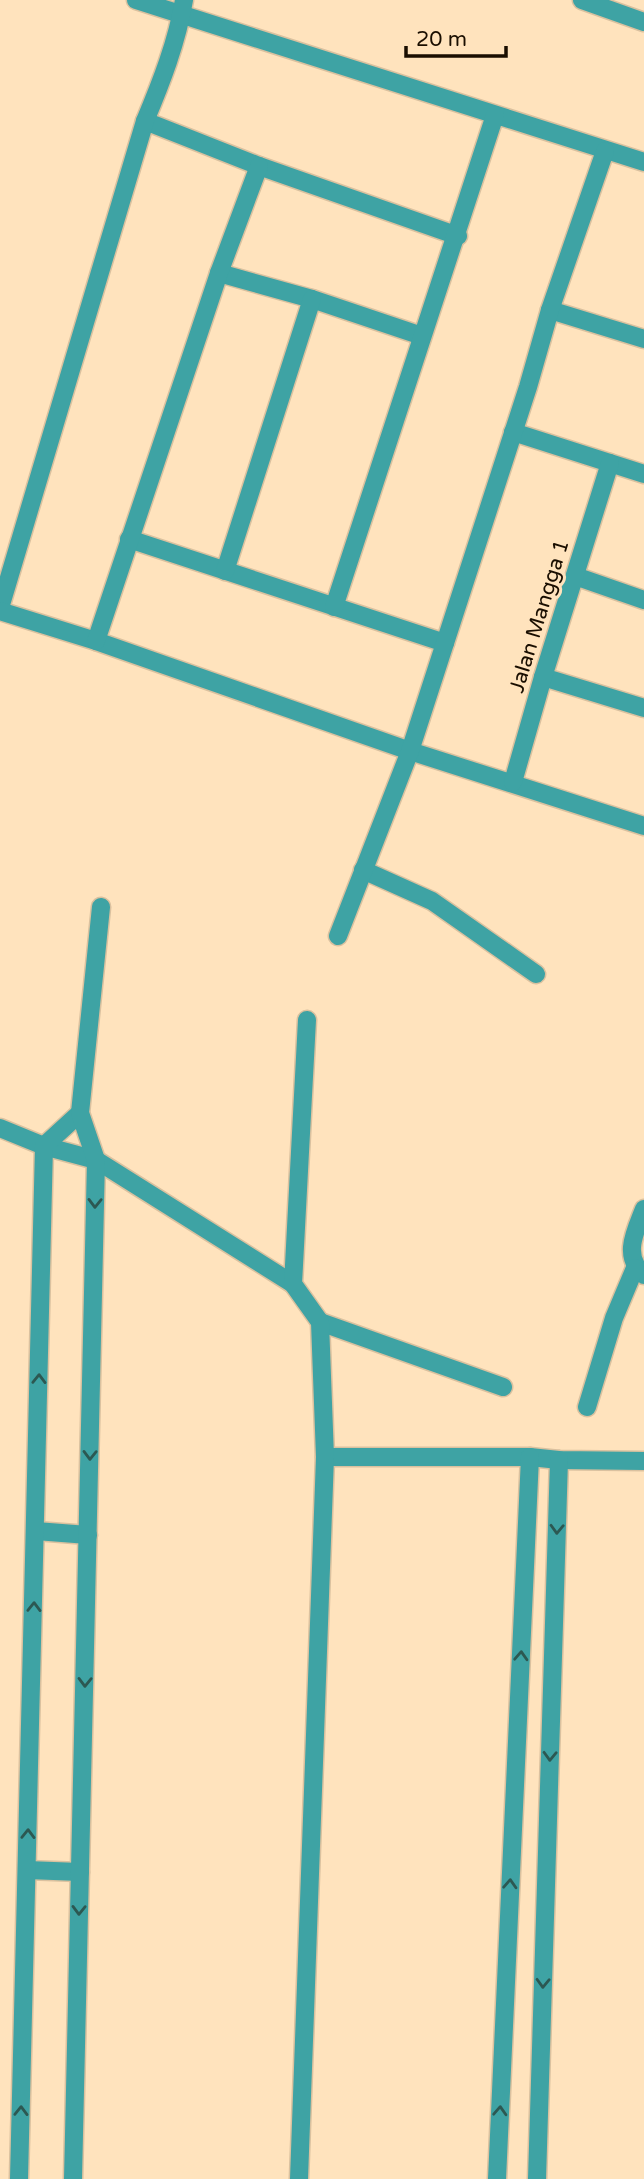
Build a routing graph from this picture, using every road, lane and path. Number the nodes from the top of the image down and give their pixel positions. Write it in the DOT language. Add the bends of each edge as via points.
graph roads {
  1 [pos="136,0"];
  2 [pos="582,0"];
  3 [pos="620,7"];
  4 [pos="182,8"];
  5 [pos="644,22"];
  6 [pos="495,115"];
  7 [pos="145,121"];
  8 [pos="605,151"];
  9 [pos="644,162"];
  10 [pos="259,166"];
  11 [pos="457,236"];
  12 [pos="219,272"];
  13 [pos="312,299"];
  14 [pos="550,310"];
  15 [pos="422,336"];
  16 [pos="644,339"];
  17 [pos="513,432"];
  18 [pos="610,463"];
  19 [pos="644,474"];
  20 [pos="128,540"];
  21 [pos="225,571"];
  22 [pos="575,576"];
  23 [pos="644,600"];
  24 [pos="334,607"];
  25 [pos="0,609"];
  26 [pos="96,641"];
  27 [pos="445,643"];
  28 [pos="543,677"];
  29 [pos="644,708"];
  30 [pos="410,751"];
  31 [pos="513,782"];
  32 [pos="644,825"];
  33 [pos="363,870"];
  34 [pos="101,907"];
  35 [pos="338,936"];
  36 [pos="536,974"];
  37 [pos="307,1020"];
  38 [pos="80,1113"];
  39 [pos="0,1128"];
  40 [pos="44,1146"];
  41 [pos="96,1160"];
  42 [pos="644,1209"];
  43 [pos="640,1271"];
  44 [pos="293,1284"];
  45 [pos="320,1322"];
  46 [pos="503,1387"];
  47 [pos="587,1407"];
  48 [pos="325,1457"];
  49 [pos="530,1457"];
  50 [pos="559,1460"];
  51 [pos="644,1461"];
  52 [pos="36,1531"];
  53 [pos="88,1535"];
  54 [pos="27,1870"];
  55 [pos="80,1872"];
  56 [pos="19,2179"];
  57 [pos="73,2179"];
  58 [pos="299,2179"];
  59 [pos="497,2179"];
  60 [pos="537,2179"];
  1 -- 4 [label="street"];
  2 -- 3 [label="street"];
  3 -- 5 [label="street"];
  4 -- 6 [label="street"];
  4 -- 7 [label="street"];
  6 -- 8 [label="street"];
  6 -- 11 [label="street"];
  7 -- 10 [label="street"];
  7 -- 25 [label="street"];
  8 -- 9 [label="street"];
  8 -- 14 [label="street"];
  10 -- 11 [label="street"];
  10 -- 12 [label="street"];
  11 -- 15 [label="street"];
  12 -- 13 [label="street"];
  12 -- 20 [label="street"];
  13 -- 15 [label="street"];
  13 -- 21 [label="street"];
  14 -- 16 [label="street"];
  14 -- 17 [label="street"];
  15 -- 24 [label="street"];
  17 -- 18 [label="street"];
  17 -- 27 [label="street"];
  18 -- 19 [label="street"];
  18 -- 22 [label="street, Jalan Mangga 1"];
  20 -- 21 [label="street"];
  20 -- 26 [label="street"];
  21 -- 24 [label="street"];
  22 -- 23 [label="street"];
  22 -- 28 [label="street, Jalan Mangga 1"];
  24 -- 27 [label="street"];
  25 -- 26 [label="street"];
  26 -- 30 [label="street"];
  27 -- 30 [label="street"];
  28 -- 29 [label="street"];
  28 -- 31 [label="street, Jalan Mangga 1"];
  30 -- 31 [label="street"];
  30 -- 33 [label="street"];
  31 -- 32 [label="street"];
  33 -- 35 [label="street"];
  33 -- 36 [label="street" via="432,901"];
  34 -- 38 [label="street"];
  37 -- 44 [label="street"];
  38 -- 40 [label="street"];
  38 -- 41 [label="street"];
  39 -- 40 [label="street"];
  40 -- 41 [label="street"];
  52 -- 40 [label="street, one-way"];
  41 -- 44 [label="street"];
  41 -- 53 [label="street, one-way"];
  42 -- 43 [label="street" via="631,1250"];
  43 -- 47 [label="street" via="614,1318"];
  44 -- 45 [label="street"];
  45 -- 46 [label="street"];
  45 -- 48 [label="street"];
  48 -- 49 [label="street"];
  48 -- 58 [label="street"];
  49 -- 50 [label="street"];
  59 -- 49 [label="street, one-way"];
  50 -- 51 [label="street"];
  50 -- 60 [label="street, one-way"];
  52 -- 53 [label="street"];
  54 -- 52 [label="street, one-way"];
  53 -- 55 [label="street, one-way"];
  54 -- 55 [label="street"];
  56 -- 54 [label="street, one-way"];
  55 -- 57 [label="street, one-way"];
}
